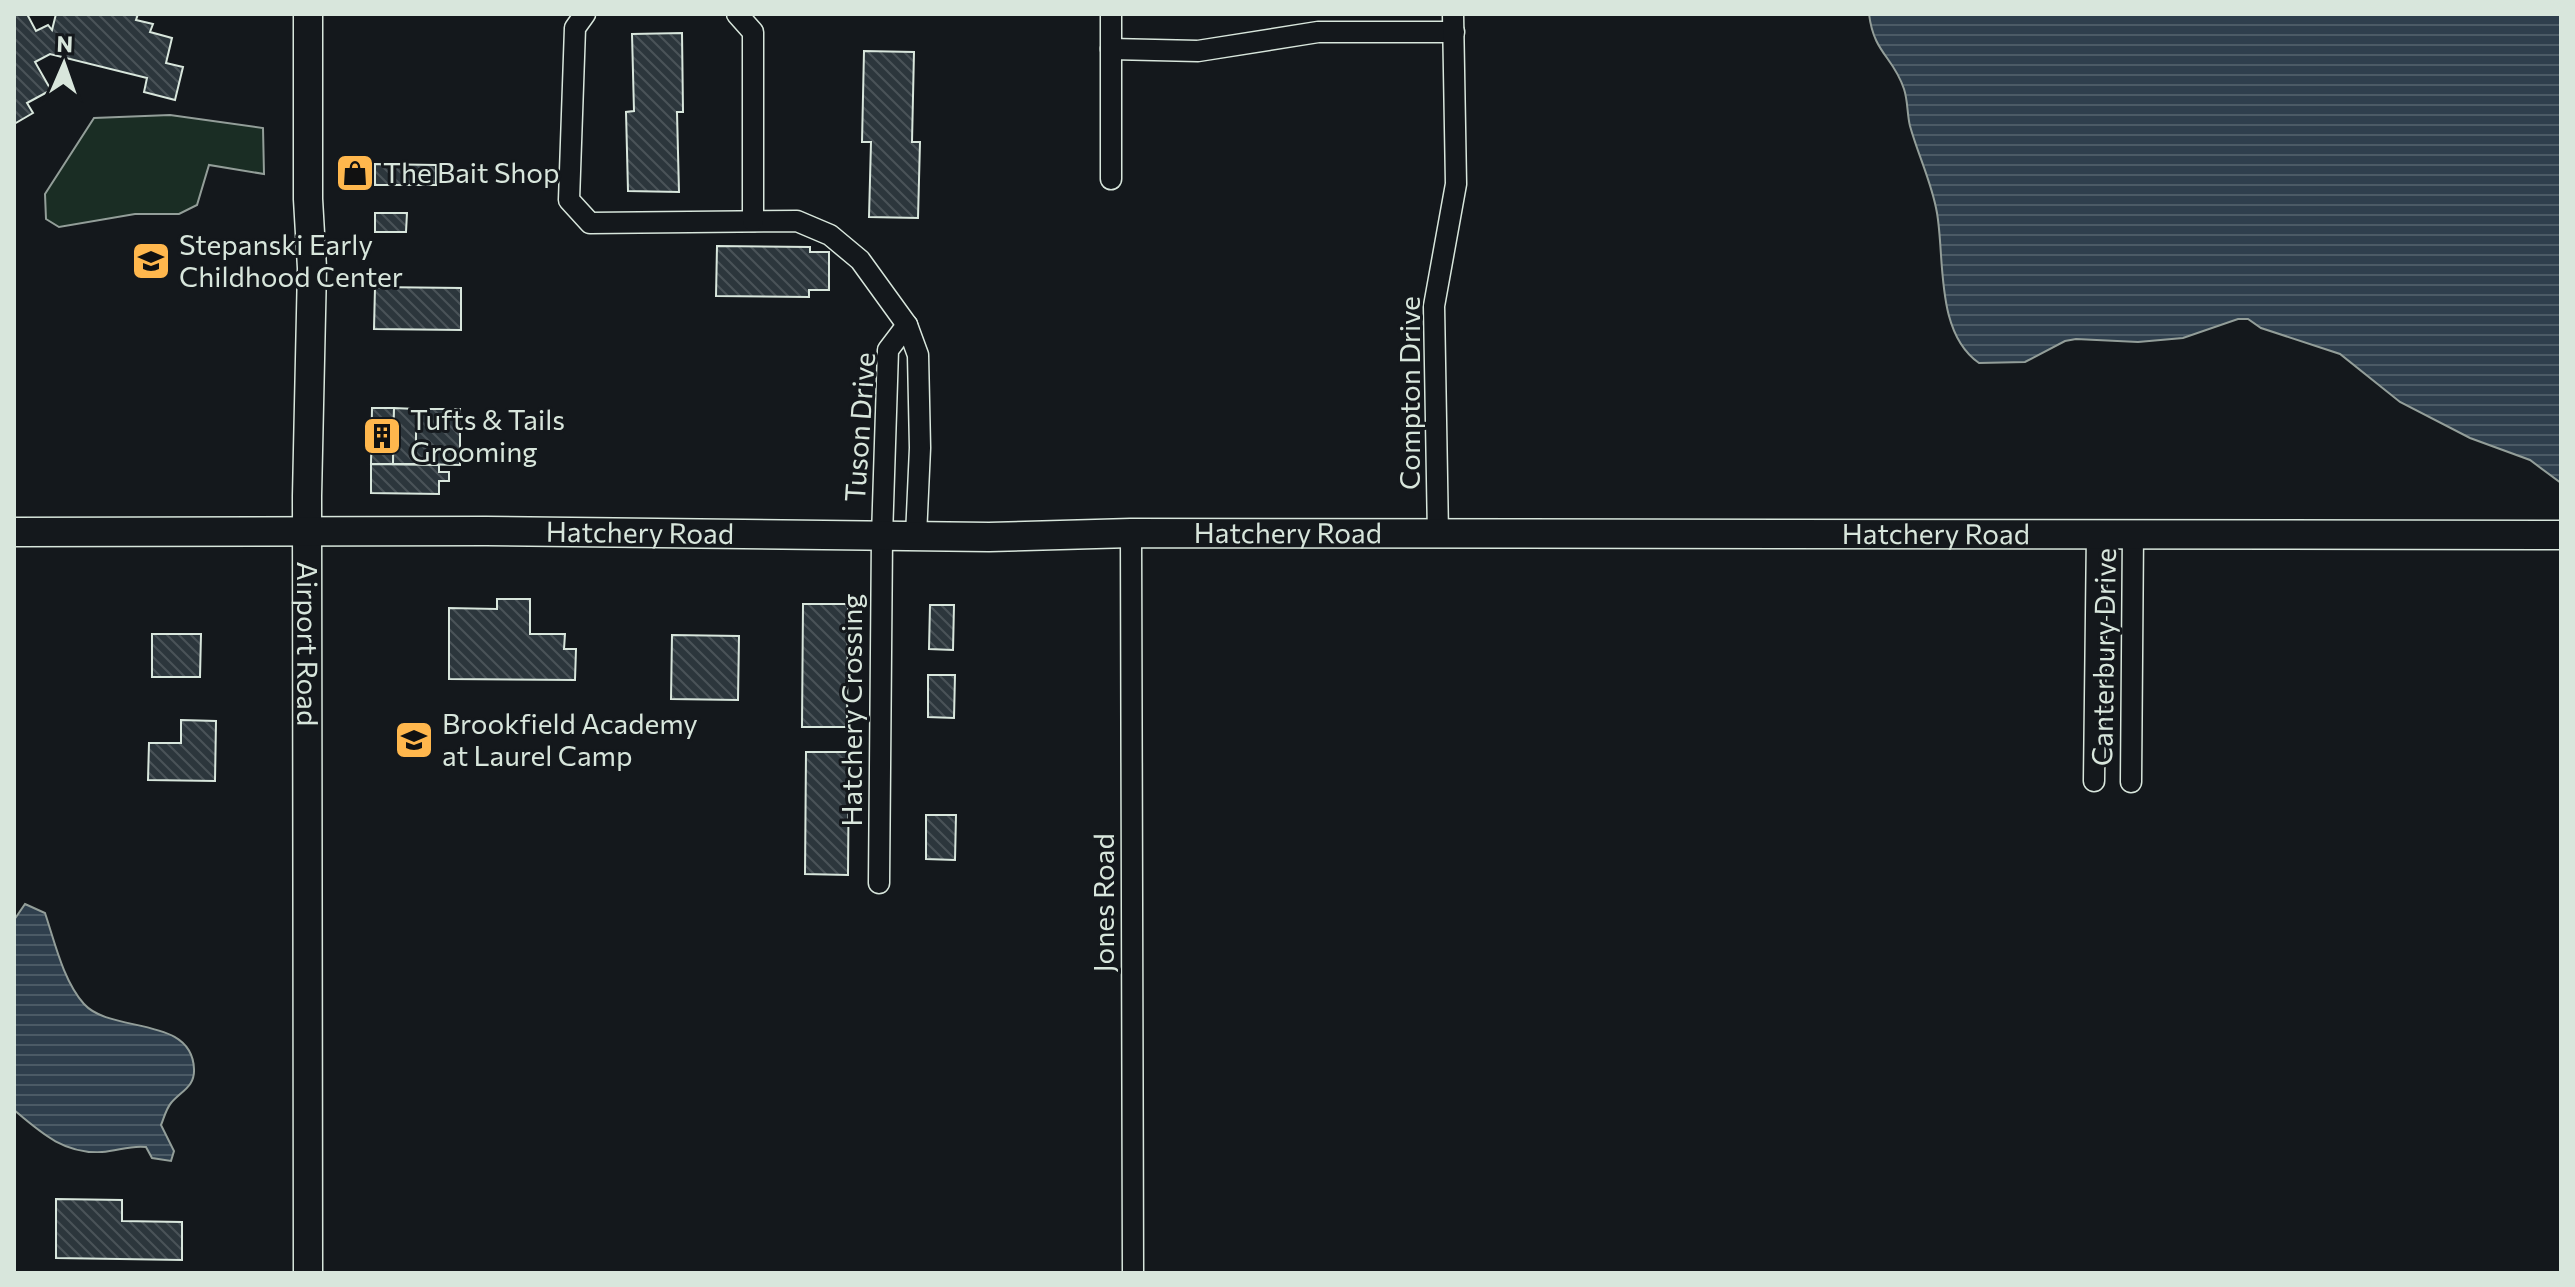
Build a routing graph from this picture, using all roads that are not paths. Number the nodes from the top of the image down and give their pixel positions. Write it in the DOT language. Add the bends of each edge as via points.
graph roads {
  1 [pos="308,14"];
  2 [pos="585,14"];
  3 [pos="737,14"];
  4 [pos="1111,14"];
  5 [pos="1453,23"];
  6 [pos="1111,49"];
  7 [pos="1111,179"];
  8 [pos="753,221"];
  9 [pos="907,325"];
  10 [pos="14,532"];
  11 [pos="307,532"];
  12 [pos="2097,532"];
  13 [pos="2133,532"];
  14 [pos="1131,533"];
  15 [pos="1438,535"];
  16 [pos="2561,535"];
  17 [pos="916,536"];
  18 [pos="882,537"];
  19 [pos="2094,781"];
  20 [pos="2131,782"];
  21 [pos="879,883"];
  22 [pos="308,1273"];
  23 [pos="1133,1273"];
  1 -- 11 [label="street, Airport Road" via="312,268"];
  2 -- 8 [label="street, Tuson Drive" via="575,28 569,200 590,223"];
  3 -- 8 [label="street" via="753,32"];
  4 -- 6 [label="street"];
  5 -- 6 [label="street" via="1318,32 1198,51"];
  5 -- 15 [label="street, Compton Drive" via="1456,184 1434,306"];
  6 -- 7 [label="street"];
  8 -- 9 [label="street, Tuson Drive" via="797,221 830,235 860,260"];
  9 -- 17 [label="street, Tuson Drive" via="918,355"];
  9 -- 18 [label="street, Tuson Drive" via="888,350"];
  10 -- 11 [label="street, Hatchery Road"];
  11 -- 18 [label="street, Hatchery Road"];
  11 -- 22 [label="street, Airport Road"];
  12 -- 13 [label="street, Hatchery Road"];
  12 -- 15 [label="street, Hatchery Road"];
  12 -- 19 [label="street, Canterbury Drive"];
  13 -- 16 [label="street, Hatchery Road"];
  13 -- 20 [label="street, Canterbury Drive"];
  14 -- 15 [label="street, Hatchery Road"];
  14 -- 17 [label="street, Hatchery Road"];
  14 -- 23 [label="street, Jones Road"];
  17 -- 18 [label="street, Hatchery Road"];
  18 -- 21 [label="street, Hatchery Crossing"];
}
